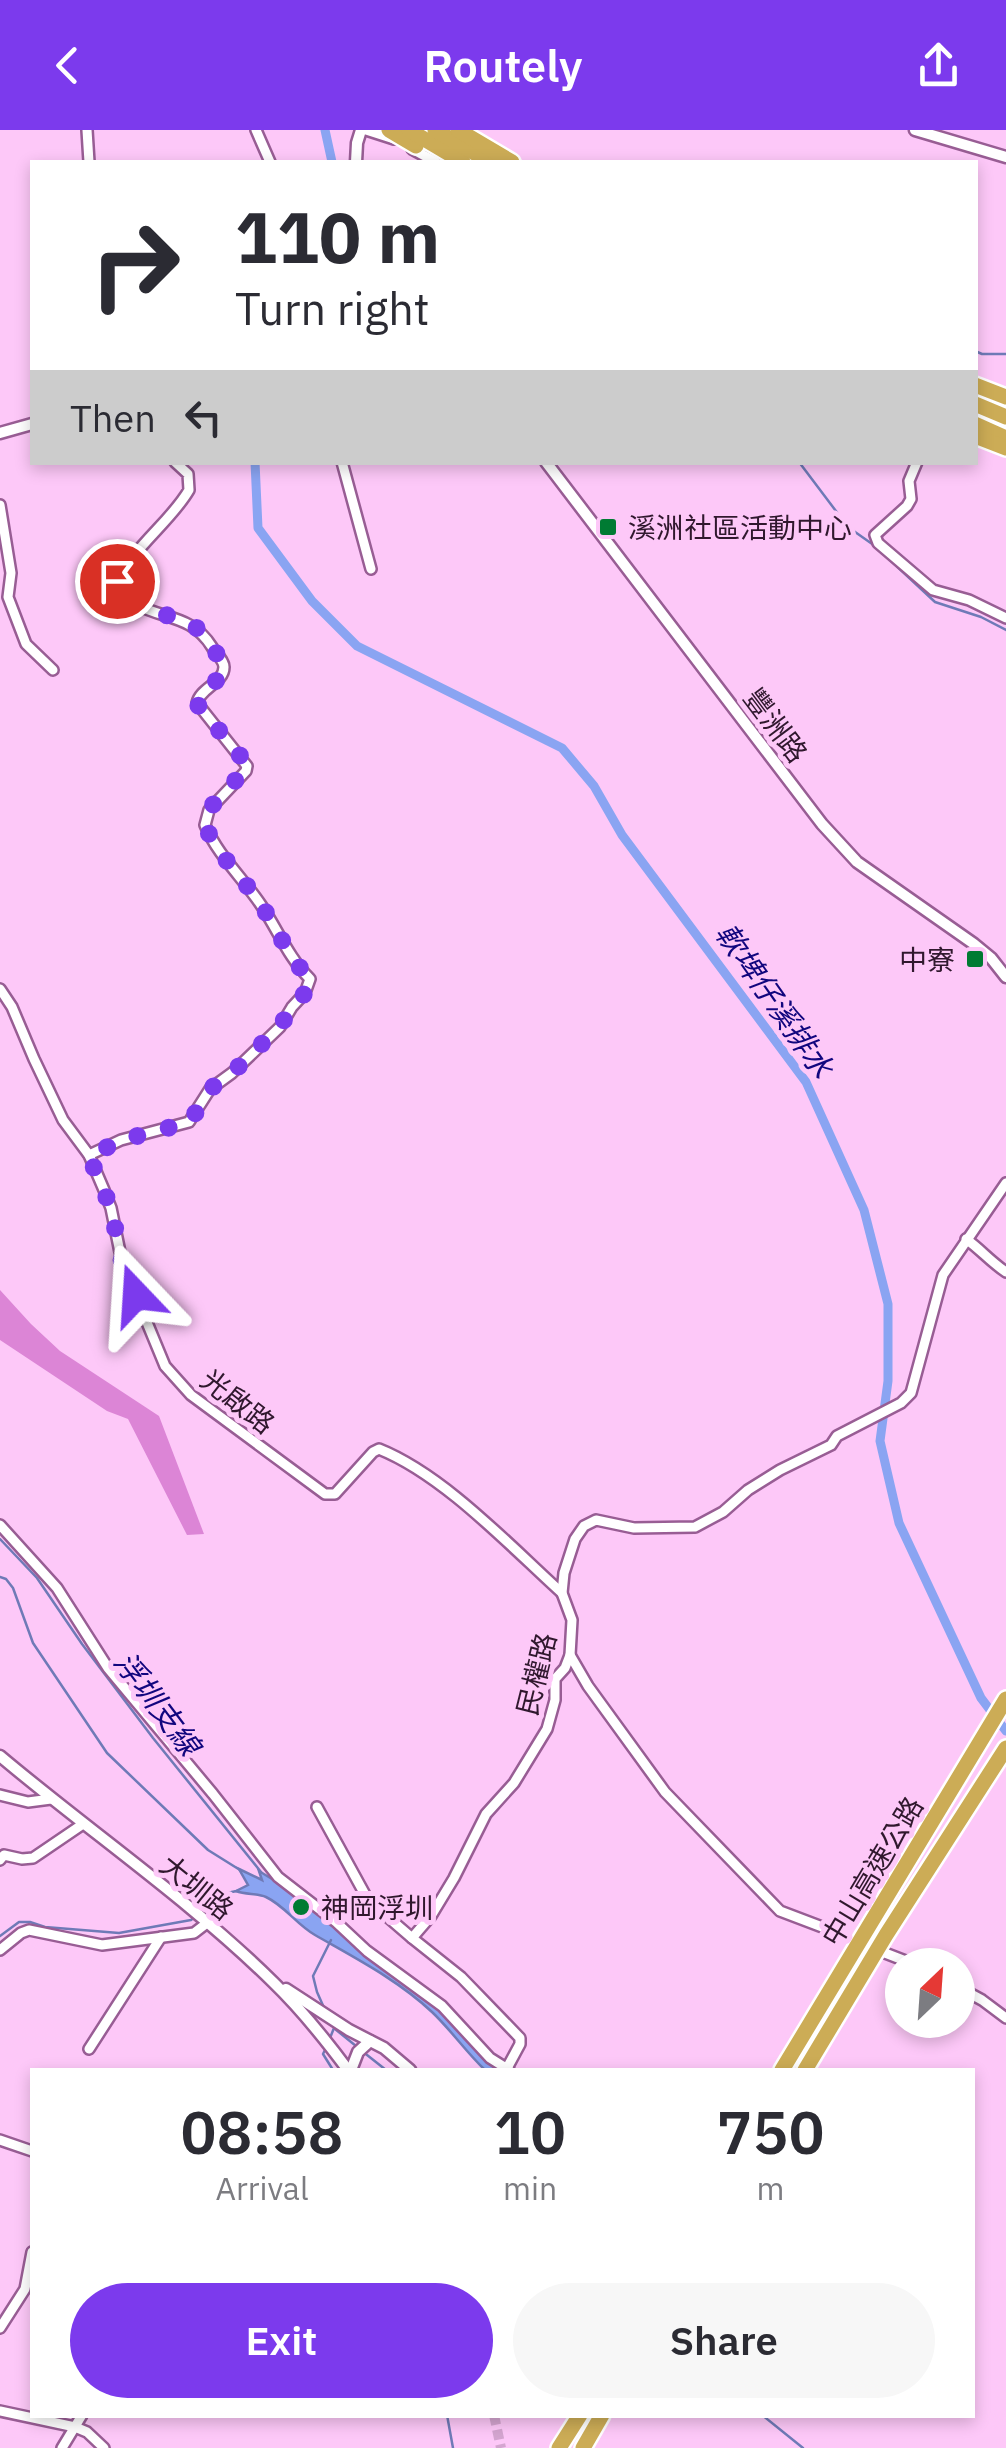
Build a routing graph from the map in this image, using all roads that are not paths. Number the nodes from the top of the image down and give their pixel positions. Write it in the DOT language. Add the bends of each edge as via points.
graph roads {
  1 [pos="88,130"];
  2 [pos="256,130"];
  3 [pos="363,130"];
  4 [pos="389,130"];
  5 [pos="409,130"];
  6 [pos="436,130"];
  7 [pos="458,130"];
  8 [pos="915,130"];
  9 [pos="1006,157"];
  10 [pos="89,160"];
  11 [pos="269,160"];
  12 [pos="356,160"];
  13 [pos="436,160"];
  14 [pos="437,160"];
  15 [pos="460,160"];
  16 [pos="487,160"];
  17 [pos="509,160"];
  18 [pos="978,386"];
  19 [pos="1006,397"];
  20 [pos="978,405"];
  21 [pos="1006,417"];
  22 [pos="30,425"];
  23 [pos="978,425"];
  24 [pos="0,433"];
  25 [pos="978,436"];
  26 [pos="1006,438"];
  27 [pos="1006,448"];
  28 [pos="178,465"];
  29 [pos="343,465"];
  30 [pos="548,465"];
  31 [pos="916,465"];
  32 [pos="0,505"];
  33 [pos="371,570"];
  34 [pos="1006,618"];
  35 [pos="53,670"];
  36 [pos="990,958"];
  37 [pos="1006,958"];
  38 [pos="1006,977"];
  39 [pos="0,988"];
  40 [pos="89,1156"];
  41 [pos="1006,1183"];
  42 [pos="966,1238"];
  43 [pos="1006,1272"];
  44 [pos="0,1525"];
  45 [pos="562,1594"];
  46 [pos="570,1655"];
  47 [pos="1006,1699"];
  48 [pos="1002,1755"];
  49 [pos="0,1756"];
  50 [pos="0,1795"];
  51 [pos="52,1799"];
  52 [pos="317,1808"];
  53 [pos="83,1824"];
  54 [pos="0,1860"];
  55 [pos="205,1921"];
  56 [pos="838,1933"];
  57 [pos="161,1937"];
  58 [pos="412,1938"];
  59 [pos="0,1950"];
  60 [pos="272,1981"];
  61 [pos="975,1996"];
  62 [pos="1006,2018"];
  63 [pos="364,2046"];
  64 [pos="88,2049"];
  65 [pos="348,2068"];
  66 [pos="351,2068"];
  67 [pos="408,2068"];
  68 [pos="504,2068"];
  69 [pos="508,2068"];
  70 [pos="783,2068"];
  71 [pos="807,2068"];
  72 [pos="0,2140"];
  73 [pos="30,2151"];
  74 [pos="30,2263"];
  75 [pos="0,2328"];
  76 [pos="0,2411"];
  77 [pos="30,2417"];
  78 [pos="35,2418"];
  79 [pos="80,2418"];
  80 [pos="578,2418"];
  81 [pos="600,2418"];
  82 [pos="76,2426"];
  83 [pos="62,2448"];
  84 [pos="104,2448"];
  85 [pos="560,2448"];
  86 [pos="584,2448"];
  1 -- 10 [label="street"];
  2 -- 11 [label="street"];
  3 -- 12 [label="street"];
  3 -- 13 [label="street"];
  4 -- 14 [label="highway"];
  5 -- 15 [label="highway"];
  6 -- 16 [label="highway"];
  7 -- 17 [label="highway"];
  8 -- 9 [label="street"];
  18 -- 19 [label="highway"];
  20 -- 21 [label="highway"];
  22 -- 24 [label="street"];
  23 -- 26 [label="highway"];
  25 -- 27 [label="highway"];
  28 -- 40 [label="street" via="188,474 189,490 116,585 136,604 192,624 224,664 197,704 247,768 208,810 205,825 310,982 270,1037 210,1089 190,1122"];
  29 -- 33 [label="street"];
  30 -- 36 [label="street, 豐洲路" via="822,824 857,862"];
  31 -- 34 [label="street" via="908,506 876,535 878,543 933,590"];
  32 -- 35 [label="street" via="12,573 8,597 26,644"];
  36 -- 37 [label="street"];
  36 -- 38 [label="street, 豐洲路"];
  39 -- 40 [label="street, 光啟路" via="63,1120"];
  40 -- 45 [label="street, 光啟路" via="111,1208 122,1262 165,1366 191,1395 325,1494 335,1494 379,1448 391,1453 454,1494"];
  41 -- 42 [label="street"];
  42 -- 43 [label="street"];
  42 -- 45 [label="street, 民權路" via="943,1275 910,1393 901,1403 780,1470 695,1528 596,1520 584,1526"];
  44 -- 68 [label="street" via="57,1588 108,1668 278,1877 442,2006"];
  45 -- 46 [label="street, 民權路" via="572,1620"];
  46 -- 56 [label="street" via="665,1792 780,1911"];
  46 -- 58 [label="street, 民權路" via="555,1679 547,1729 486,1814 431,1916"];
  47 -- 70 [label="highway, 中山高速公路"];
  48 -- 71 [label="highway, 中山高速公路"];
  49 -- 51 [label="street, 大圳路"];
  50 -- 51 [label="street"];
  51 -- 53 [label="street, 大圳路"];
  52 -- 58 [label="street" via="368,1900"];
  53 -- 54 [label="street" via="32,1858"];
  53 -- 55 [label="street, 大圳路"];
  55 -- 57 [label="street" via="194,1932"];
  55 -- 60 [label="street, 大圳路"];
  57 -- 59 [label="street" via="102,1945 29,1930"];
  57 -- 64 [label="street"];
  58 -- 69 [label="street" via="520,2038"];
  60 -- 63 [label="street"];
  60 -- 65 [label="street, 大圳路"];
  61 -- 62 [label="street"];
  63 -- 66 [label="street"];
  63 -- 67 [label="street" via="384,2048"];
  72 -- 73 [label="street"];
  74 -- 75 [label="street" via="25,2289"];
  76 -- 77 [label="street"];
  78 -- 82 [label="street"];
  79 -- 82 [label="street"];
  80 -- 85 [label="highway"];
  81 -- 86 [label="highway"];
  82 -- 83 [label="street"];
  82 -- 84 [label="street"];
}
